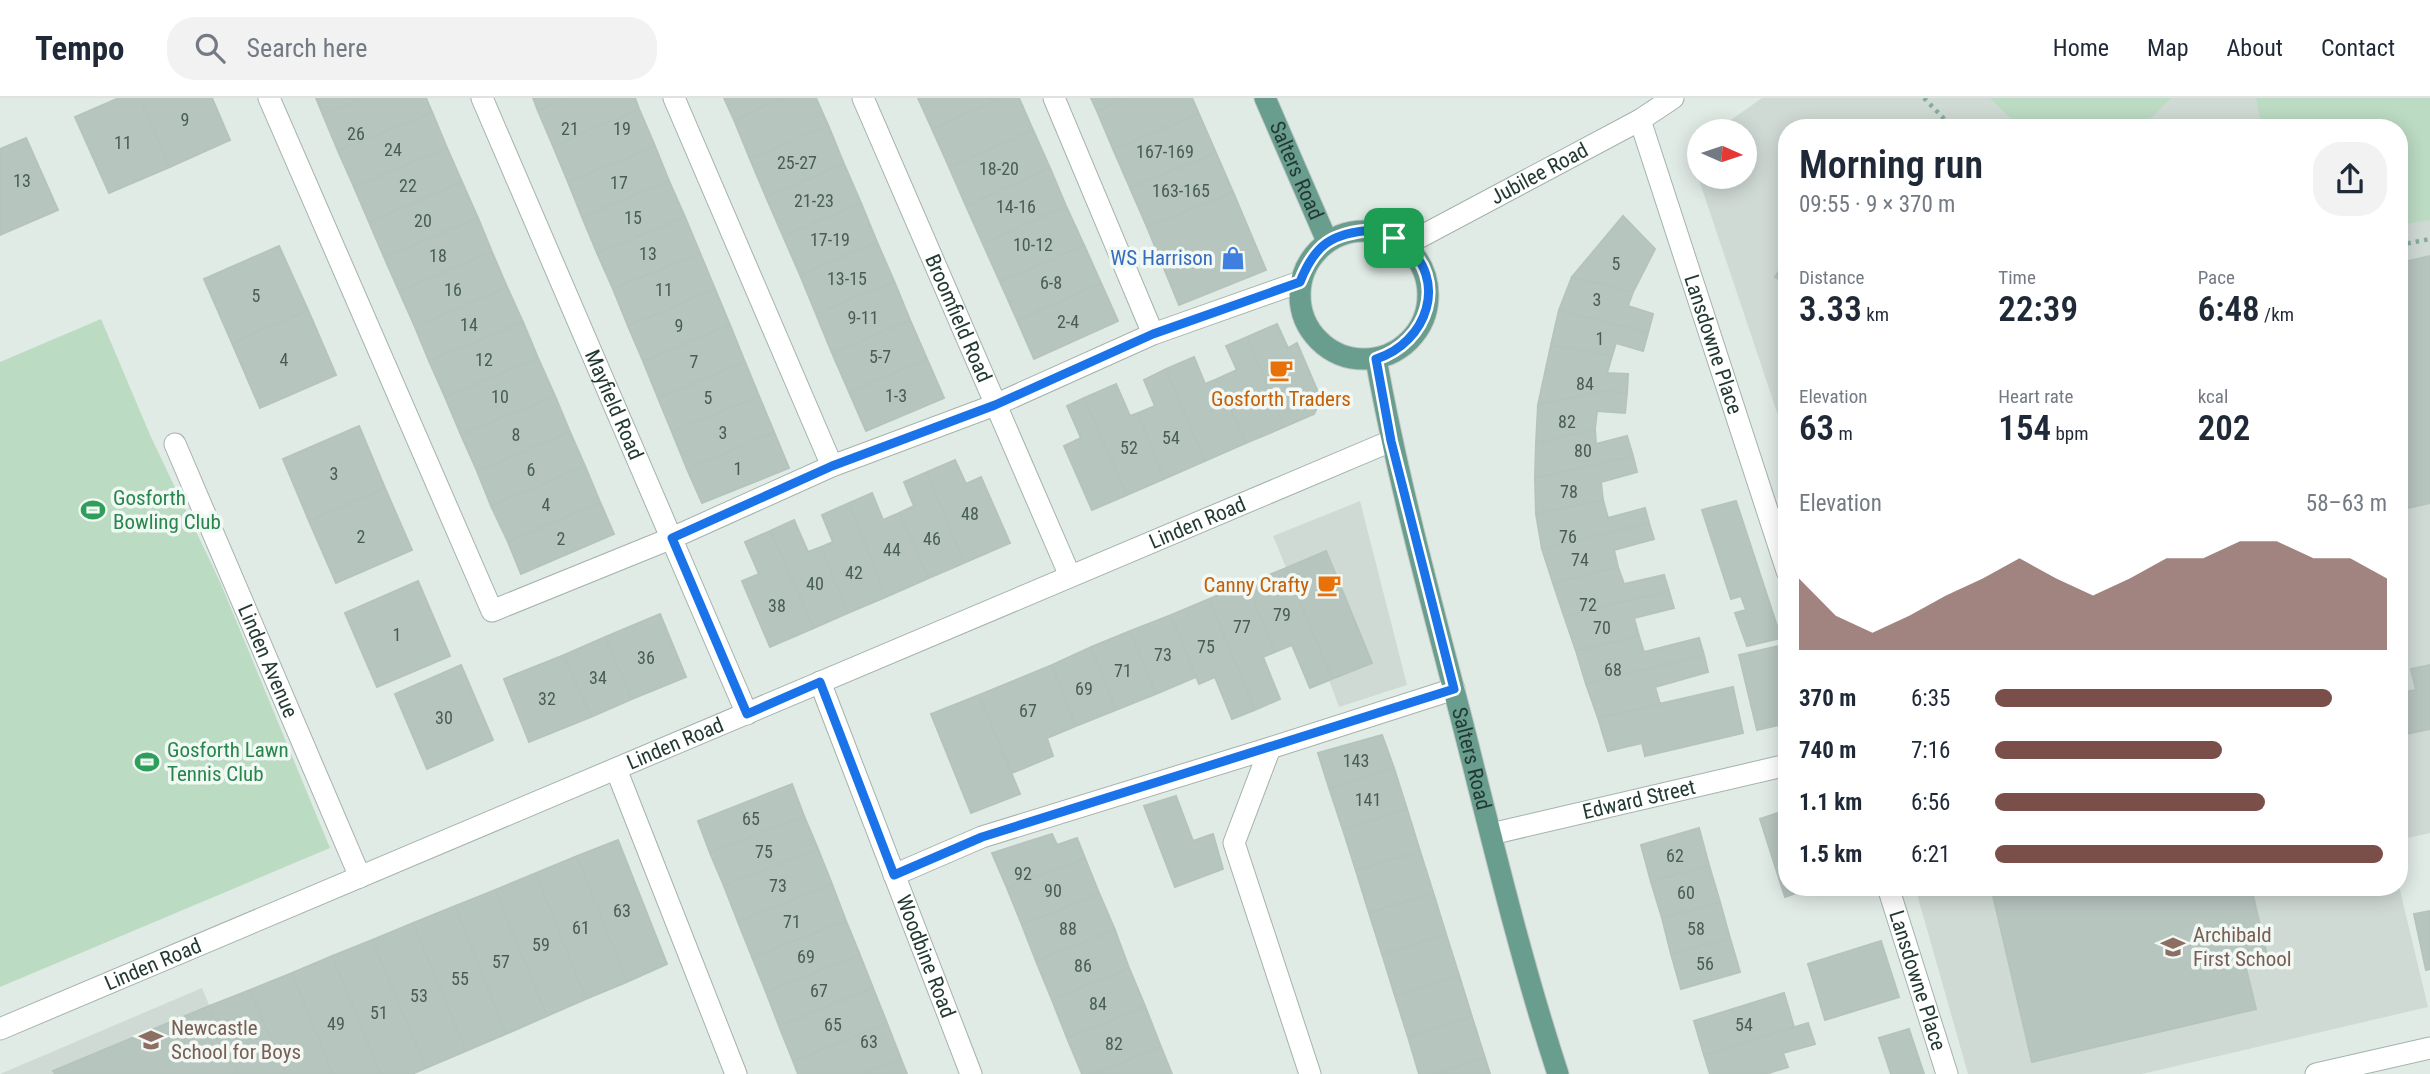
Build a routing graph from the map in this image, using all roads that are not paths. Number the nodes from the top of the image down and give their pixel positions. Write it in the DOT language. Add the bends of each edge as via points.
graph roads {
  1 [pos="269,98"];
  2 [pos="482,98"];
  3 [pos="674,98"];
  4 [pos="863,98"];
  5 [pos="1054,98"];
  6 [pos="1265,98"];
  7 [pos="1673,98"];
  8 [pos="1640,120"];
  9 [pos="1327,241"];
  10 [pos="1405,245"];
  11 [pos="1300,282"];
  12 [pos="1153,334"];
  13 [pos="1376,359"];
  14 [pos="995,405"];
  15 [pos="1391,441"];
  16 [pos="175,444"];
  17 [pos="832,466"];
  18 [pos="672,538"];
  19 [pos="1778,543"];
  20 [pos="1070,576"];
  21 [pos="820,682"];
  22 [pos="1454,689"];
  23 [pos="747,714"];
  24 [pos="1270,748"];
  25 [pos="1778,767"];
  26 [pos="616,769"];
  27 [pos="1491,834"];
  28 [pos="894,875"];
  29 [pos="360,877"];
  30 [pos="1891,896"];
  31 [pos="0,1029"];
  32 [pos="2430,1048"];
  33 [pos="736,1074"];
  34 [pos="971,1074"];
  35 [pos="1310,1074"];
  36 [pos="1558,1074"];
  37 [pos="1947,1074"];
  38 [pos="2316,1074"];
  1 -- 18 [label="street" via="492,611"];
  2 -- 18 [label="street, Mayfield Road"];
  3 -- 17 [label="street"];
  4 -- 14 [label="street, Broomfield Road"];
  5 -- 12 [label="street"];
  6 -- 9 [label="main road, Salters Road"];
  7 -- 8 [label="street, Jubilee Road"];
  8 -- 10 [label="street, Jubilee Road"];
  8 -- 19 [label="street, Lansdowne Place"];
  9 -- 10 [label="main road" via="1348,232 1373,230"];
  9 -- 11 [label="main road" via="1308,261"];
  10 -- 13 [label="main road" via="1428,284 1428,306 1407,343"];
  11 -- 12 [label="street"];
  11 -- 13 [label="main road" via="1302,314 1311,335 1341,355"];
  12 -- 14 [label="street"];
  13 -- 15 [label="main road, Salters Road"];
  14 -- 17 [label="street"];
  14 -- 20 [label="street, Broomfield Road"];
  15 -- 20 [label="street, Linden Road"];
  15 -- 22 [label="main road, Salters Road"];
  16 -- 29 [label="street, Linden Avenue"];
  17 -- 18 [label="street"];
  18 -- 23 [label="street, Mayfield Road"];
  20 -- 21 [label="street, Linden Road"];
  21 -- 23 [label="street, Linden Road"];
  21 -- 28 [label="street, Woodbine Road"];
  22 -- 24 [label="street"];
  22 -- 27 [label="main road, Salters Road"];
  23 -- 26 [label="street, Linden Road"];
  24 -- 28 [label="street" via="982,837"];
  24 -- 35 [label="street" via="1234,843"];
  25 -- 27 [label="street, Edward Street"];
  26 -- 29 [label="street, Linden Road"];
  26 -- 33 [label="street"];
  27 -- 36 [label="main road, Salters Road"];
  28 -- 34 [label="street, Woodbine Road"];
  29 -- 31 [label="street, Linden Road"];
  30 -- 37 [label="street, Lansdowne Place"];
  32 -- 38 [label="street"];
}
